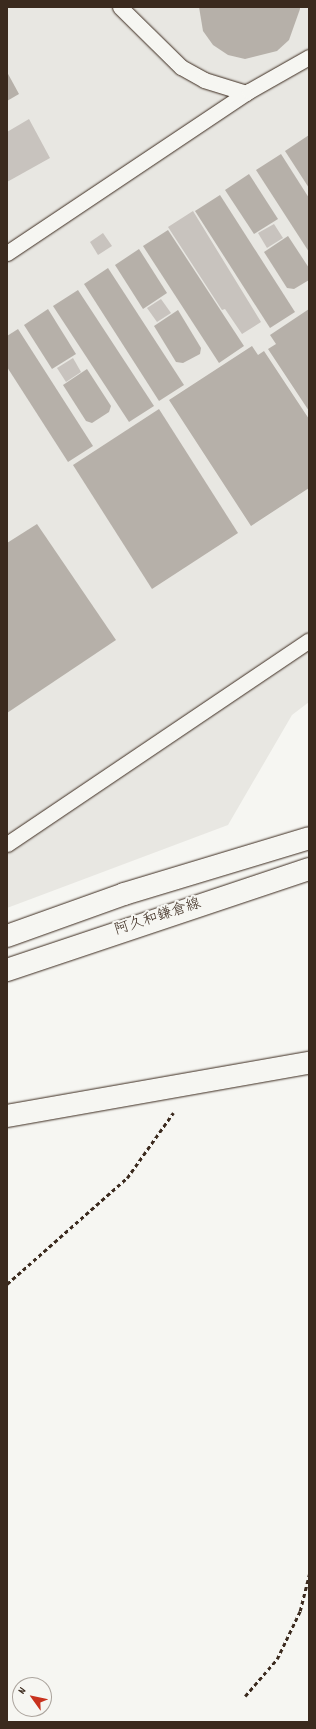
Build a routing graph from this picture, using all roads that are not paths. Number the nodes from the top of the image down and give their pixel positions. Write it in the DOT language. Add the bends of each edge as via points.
graph roads {
  1 [pos="120,7"];
  2 [pos="309,57"];
  3 [pos="246,93"];
  4 [pos="7,253"];
  5 [pos="309,640"];
  6 [pos="309,838"];
  7 [pos="7,844"];
  8 [pos="309,869"];
  9 [pos="7,936"];
  10 [pos="7,970"];
  11 [pos="309,1063"];
  12 [pos="7,1116"];
  1 -- 3 [label="lane" via="180,67 204,80"];
  2 -- 3 [label="lane"];
  3 -- 4 [label="lane"];
  5 -- 7 [label="lane"];
  6 -- 9 [label="main road" via="124,894"];
  8 -- 10 [label="main road, 阿久和鎌倉線"];
  11 -- 12 [label="main road"];
}
